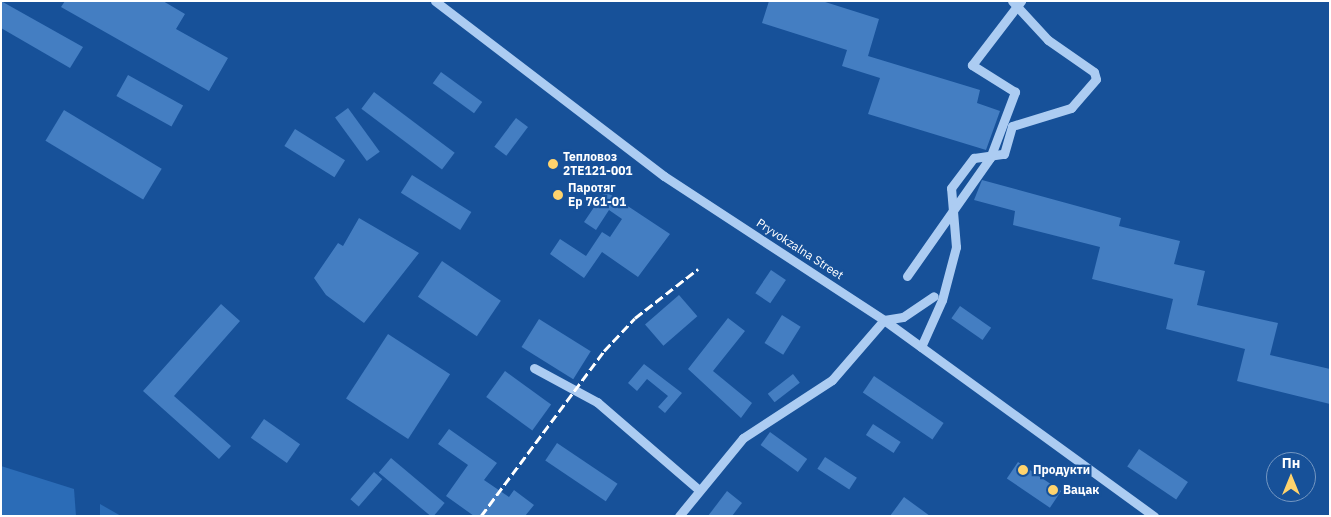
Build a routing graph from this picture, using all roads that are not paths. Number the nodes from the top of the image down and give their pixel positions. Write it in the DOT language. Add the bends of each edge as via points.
graph roads {
  1 [pos="435,1"];
  2 [pos="1012,1"];
  3 [pos="1021,1"];
  4 [pos="907,276"];
  5 [pos="934,296"];
  6 [pos="884,320"];
  7 [pos="921,347"];
  8 [pos="534,368"];
  9 [pos="699,490"];
  10 [pos="679,516"];
  11 [pos="1154,516"];
  1 -- 6 [label="street, Pryvokzalna Street" via="664,176"];
  2 -- 7 [label="street" via="1048,40 1094,72 1096,79 1071,108 1012,126 1004,154 974,158 951,188 956,247 942,300"];
  3 -- 4 [label="street, bridge" via="972,64 1015,92 990,158"];
  5 -- 6 [label="street" via="903,317"];
  6 -- 7 [label="street, Pryvokzalna Street"];
  6 -- 9 [label="street" via="832,380 743,438"];
  7 -- 11 [label="street, Pryvokzalna Street"];
  8 -- 9 [label="street" via="597,402"];
  9 -- 10 [label="street"];
}
